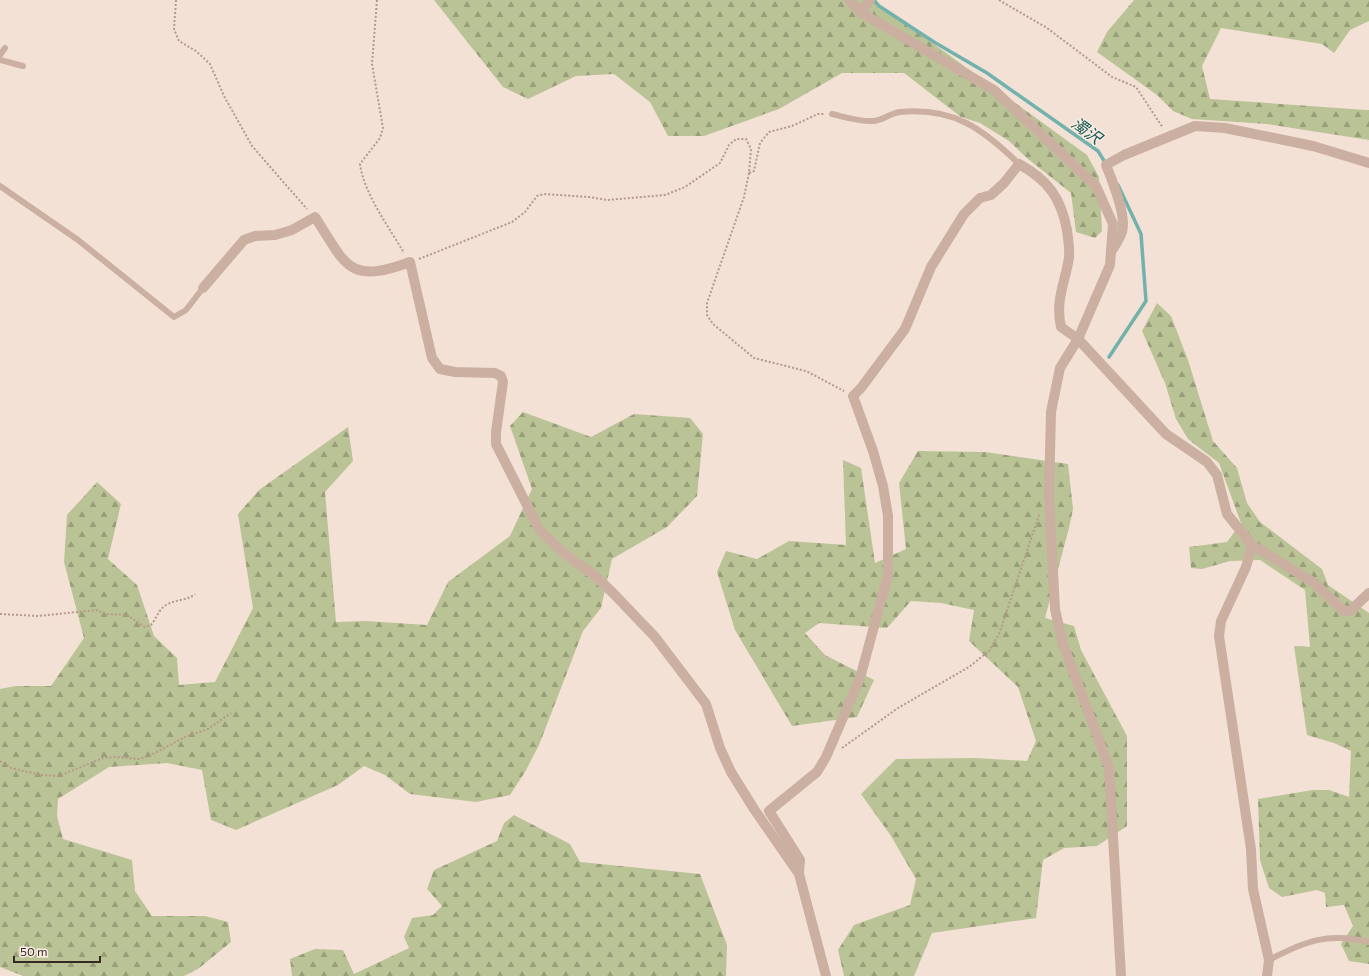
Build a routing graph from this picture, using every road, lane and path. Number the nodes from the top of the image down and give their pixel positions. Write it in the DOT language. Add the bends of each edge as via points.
graph roads {
  1 [pos="176,0"];
  2 [pos="377,0"];
  3 [pos="849,0"];
  4 [pos="870,0"];
  5 [pos="999,0"];
  6 [pos="860,12"];
  7 [pos="6,48"];
  8 [pos="0,55"];
  9 [pos="0,60"];
  10 [pos="23,66"];
  11 [pos="832,114"];
  12 [pos="1169,137"];
  13 [pos="1369,163"];
  14 [pos="1020,164"];
  15 [pos="749,173"];
  16 [pos="0,186"];
  17 [pos="315,217"];
  18 [pos="1112,251"];
  19 [pos="410,262"];
  20 [pos="203,288"];
  21 [pos="1078,339"];
  22 [pos="853,396"];
  23 [pos="1040,511"];
  24 [pos="1252,545"];
  25 [pos="1369,593"];
  26 [pos="196,594"];
  27 [pos="0,614"];
  28 [pos="231,713"];
  29 [pos="826,757"];
  30 [pos="0,761"];
  31 [pos="799,874"];
  32 [pos="1369,942"];
  33 [pos="1269,960"];
  34 [pos="826,976"];
  35 [pos="1121,976"];
  36 [pos="1267,976"];
  1 -- 17 [label="path" via="174,29 179,41 196,51 210,64 224,96 252,146"];
  2 -- 19 [label="path" via="372,64 383,128 380,138 360,164 369,193"];
  3 -- 6 [label="street"];
  4 -- 6 [label="street"];
  5 -- 12 [label="path" via="1047,28 1112,77 1136,87"];
  6 -- 18 [label="street" via="994,90 1096,186 1113,224"];
  7 -- 8 [label="lane"];
  9 -- 10 [label="lane"];
  11 -- 14 [label="lane" via="856,120 875,121 899,112 930,113 954,118 992,138"];
  11 -- 15 [label="path" via="818,114 792,126 769,132 760,143 754,171"];
  12 -- 13 [label="street" via="1195,126 1225,128 1313,146"];
  12 -- 18 [label="street" via="1106,165 1117,193 1123,231"];
  14 -- 21 [label="street" via="1036,173 1056,196 1064,212 1070,246 1059,293 1058,314 1061,327"];
  14 -- 22 [label="street" via="1000,187 991,195 980,198 964,214 931,267 905,329"];
  15 -- 19 [label="path" via="751,149 746,139 736,139 729,145 720,163 685,188 665,195 623,200 544,194 537,196 525,212 512,222"];
  15 -- 22 [label="path" via="744,197 707,303 707,315 713,324 754,358 806,371"];
  16 -- 20 [label="lane" via="78,240 174,317 186,310"];
  17 -- 19 [label="street" via="343,259 354,270 370,273 388,271"];
  17 -- 20 [label="street" via="292,230 244,240"];
  18 -- 21 [label="street" via="1110,265"];
  19 -- 31 [label="street" via="432,358 440,369 495,373 501,376 503,382 496,444 539,529 561,551 594,575 655,637 706,704 720,748 731,772"];
  21 -- 24 [label="street" via="1166,434 1207,462 1217,475 1227,514"];
  21 -- 35 [label="street" via="1060,368 1050,412 1049,497 1055,609 1063,644 1110,767"];
  22 -- 29 [label="street" via="874,451 883,486 888,516 888,575 860,678"];
  23 -- 29 [label="path" via="999,634 989,651 969,667 898,708 849,741 832,757"];
  24 -- 25 [label="street" via="1313,582 1344,611 1350,611"];
  24 -- 33 [label="street" via="1243,574 1221,621 1219,636 1251,849 1253,889"];
  26 -- 27 [label="path" via="189,599 181,599 164,606 150,625 145,627 126,615 106,614 97,610 38,616"];
  28 -- 30 [label="path" via="208,728 149,756 139,759 103,758 59,776 11,768"];
  29 -- 31 [label="street" via="817,772 769,811 800,860"];
  31 -- 34 [label="street"];
  32 -- 33 [label="lane" via="1329,937 1298,945"];
  33 -- 36 [label="street"];
}
